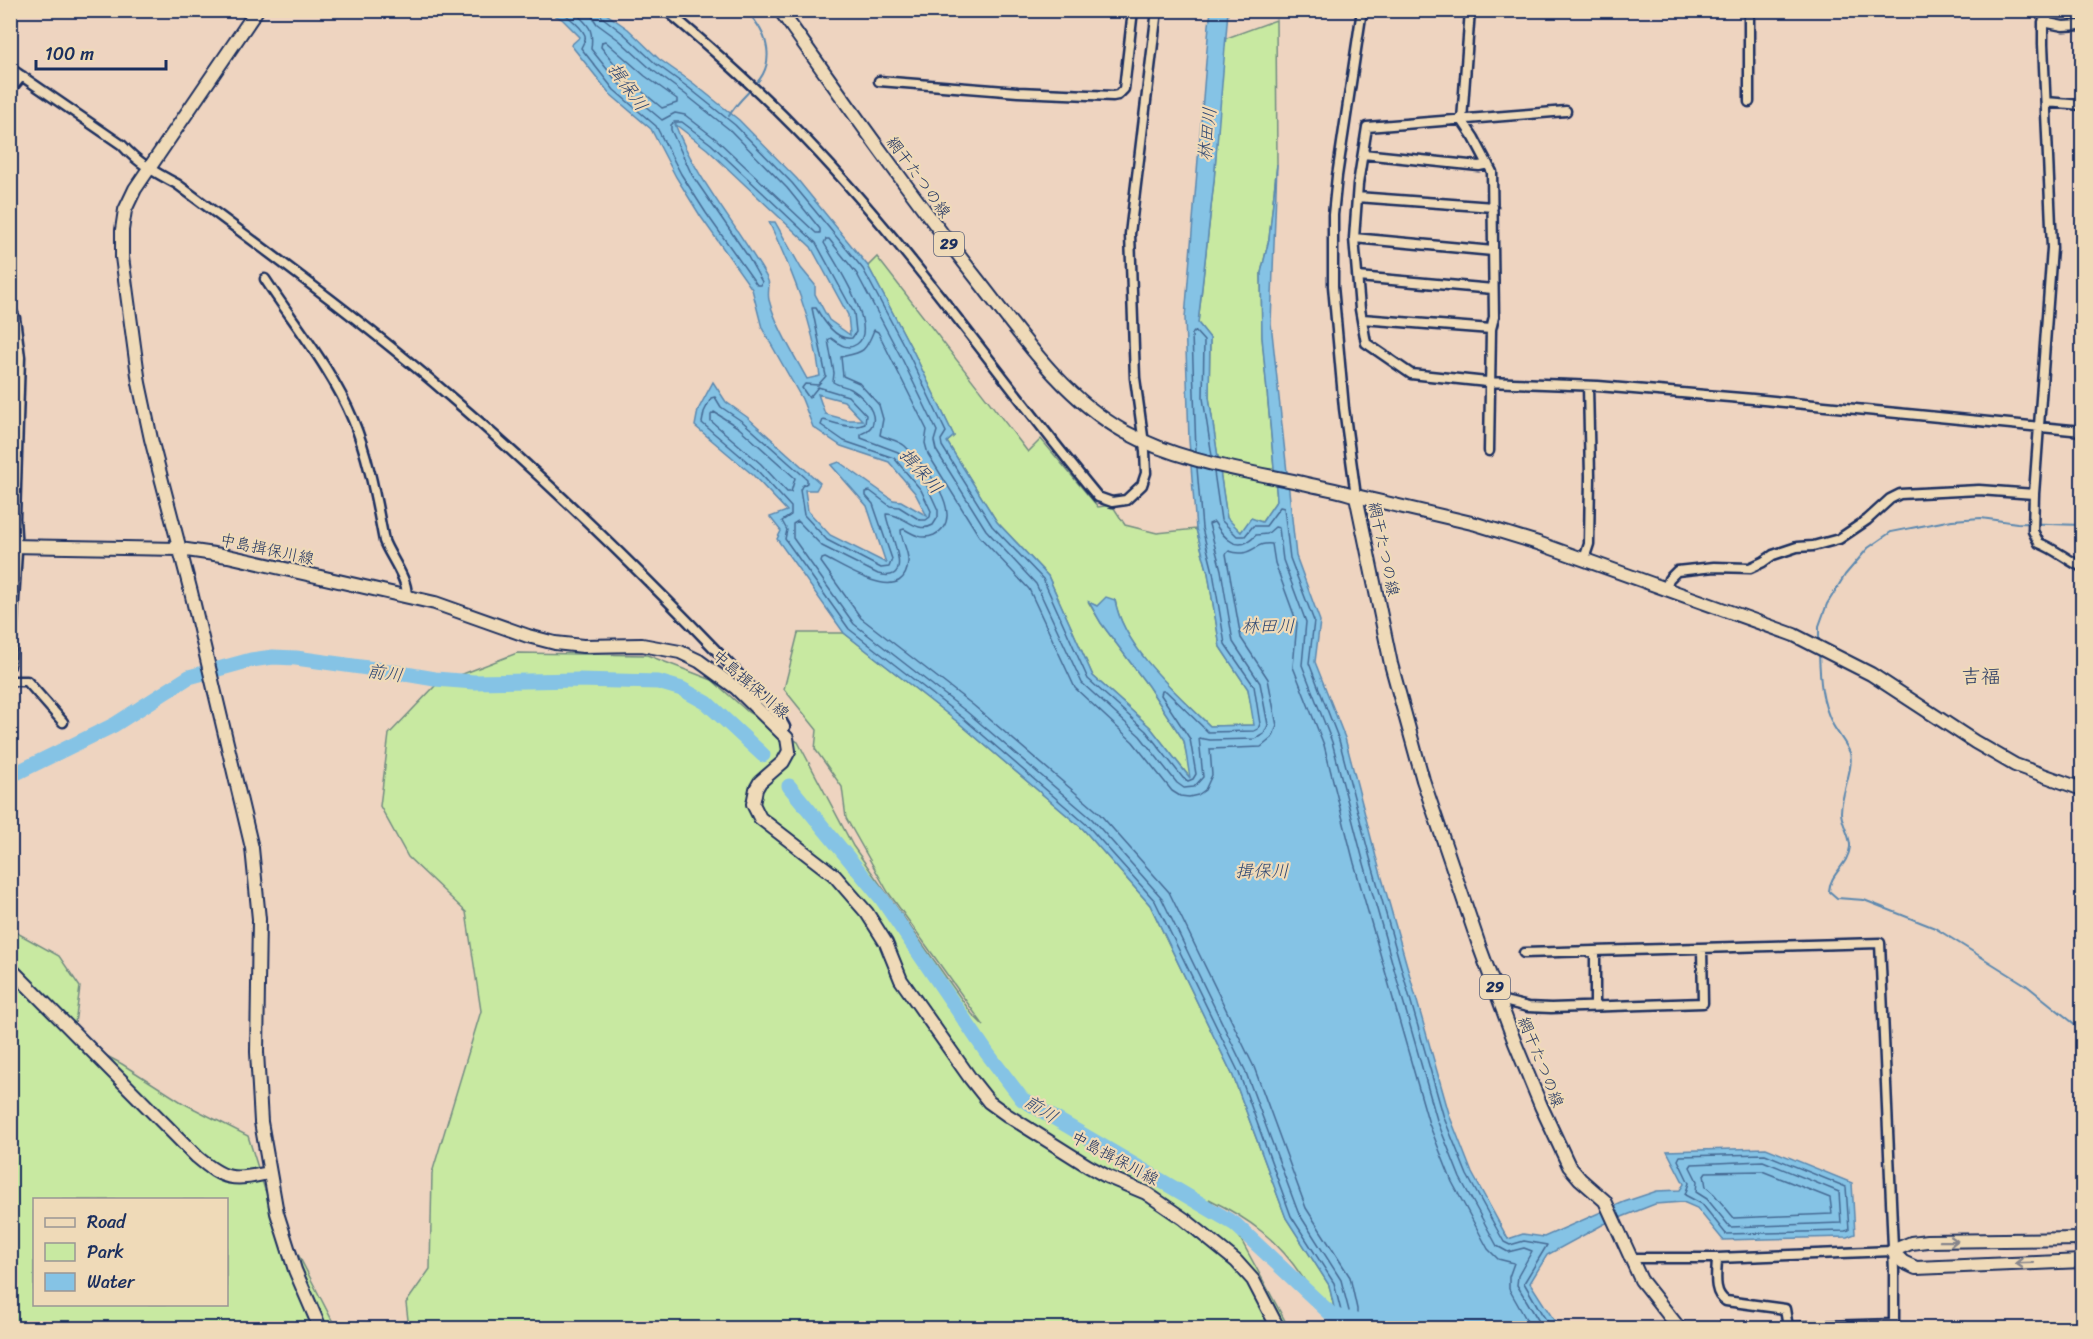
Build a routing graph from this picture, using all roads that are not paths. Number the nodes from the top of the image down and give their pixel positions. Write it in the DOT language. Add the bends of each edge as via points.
graph roads {
  1 [pos="257,10"];
  2 [pos="666,10"];
  3 [pos="780,10"];
  4 [pos="1133,10"];
  5 [pos="1157,10"];
  6 [pos="1362,10"];
  7 [pos="1470,10"];
  8 [pos="1749,10"];
  9 [pos="2048,10"];
  10 [pos="2043,22"];
  11 [pos="2082,25"];
  12 [pos="10,68"];
  13 [pos="22,76"];
  14 [pos="879,81"];
  15 [pos="10,90"];
  16 [pos="1749,102"];
  17 [pos="2046,102"];
  18 [pos="2082,105"];
  19 [pos="1566,111"];
  20 [pos="1461,120"];
  21 [pos="1363,154"];
  22 [pos="150,164"];
  23 [pos="1488,164"];
  24 [pos="1357,196"];
  25 [pos="1493,207"];
  26 [pos="1354,238"];
  27 [pos="1493,251"];
  28 [pos="1358,278"];
  29 [pos="265,279"];
  30 [pos="1493,290"];
  31 [pos="10,308"];
  32 [pos="1362,320"];
  33 [pos="1491,329"];
  34 [pos="14,344"];
  35 [pos="1491,381"];
  36 [pos="1588,386"];
  37 [pos="2038,428"];
  38 [pos="2082,431"];
  39 [pos="1148,442"];
  40 [pos="1489,451"];
  41 [pos="1352,494"];
  42 [pos="2034,494"];
  43 [pos="13,546"];
  44 [pos="180,549"];
  45 [pos="1584,559"];
  46 [pos="2082,567"];
  47 [pos="1666,588"];
  48 [pos="406,596"];
  49 [pos="10,666"];
  50 [pos="10,681"];
  51 [pos="63,722"];
  52 [pos="782,731"];
  53 [pos="2082,789"];
  54 [pos="1702,948"];
  55 [pos="1595,951"];
  56 [pos="1524,953"];
  57 [pos="10,968"];
  58 [pos="1500,1000"];
  59 [pos="1595,1006"];
  60 [pos="268,1173"];
  61 [pos="2082,1239"];
  62 [pos="1892,1251"];
  63 [pos="1629,1258"];
  64 [pos="1717,1258"];
  65 [pos="2082,1262"];
  66 [pos="1895,1326"];
  67 [pos="1804,1328"];
  68 [pos="320,1329"];
  69 [pos="1278,1329"];
  70 [pos="1679,1329"];
  1 -- 22 [label="main road"];
  2 -- 39 [label="street" via="794,127 837,175 908,257 1098,497 1112,502 1126,500 1142,485"];
  3 -- 39 [label="main road, 網干たつの線 / 29" via="930,220 1044,364 1090,410"];
  4 -- 14 [label="street" via="1124,89 1118,95"];
  5 -- 39 [label="street" via="1130,234 1135,378"];
  6 -- 41 [label="street" via="1333,215 1333,286"];
  7 -- 20 [label="street"];
  8 -- 16 [label="street"];
  9 -- 10 [label="street"];
  10 -- 11 [label="street"];
  10 -- 17 [label="street"];
  12 -- 13 [label="street"];
  13 -- 15 [label="street"];
  13 -- 22 [label="street" via="122,145 135,159"];
  17 -- 18 [label="street"];
  17 -- 37 [label="street" via="2052,248"];
  19 -- 20 [label="street"];
  20 -- 21 [label="street" via="1367,127"];
  20 -- 23 [label="street"];
  21 -- 23 [label="street"];
  21 -- 24 [label="street"];
  22 -- 44 [label="main road" via="125,210 122,257 139,383"];
  22 -- 52 [label="street" via="353,316 560,494 780,718 785,727"];
  23 -- 25 [label="street" via="1492,172"];
  24 -- 25 [label="street"];
  24 -- 26 [label="street"];
  25 -- 27 [label="street"];
  26 -- 27 [label="street"];
  26 -- 28 [label="street"];
  27 -- 30 [label="street"];
  28 -- 30 [label="street"];
  28 -- 32 [label="street"];
  29 -- 48 [label="street" via="322,364 353,419 384,540 406,583"];
  30 -- 33 [label="street"];
  31 -- 34 [label="street" via="15,318"];
  32 -- 33 [label="street"];
  32 -- 35 [label="street" via="1366,343 1411,374"];
  33 -- 35 [label="street"];
  34 -- 43 [label="street" via="20,357"];
  35 -- 36 [label="street"];
  35 -- 40 [label="street"];
  36 -- 37 [label="street"];
  36 -- 45 [label="street" via="1589,544"];
  37 -- 38 [label="street"];
  37 -- 42 [label="street"];
  39 -- 41 [label="main road, 網干たつの線 / 29" via="1215,464"];
  41 -- 45 [label="main road" via="1476,524"];
  41 -- 58 [label="main road, 網干たつの線 / 29" via="1391,664 1418,759"];
  42 -- 46 [label="street" via="2033,531 2039,543"];
  42 -- 47 [label="street" via="1979,490 1900,494 1839,539 1773,555 1750,568 1677,571"];
  43 -- 44 [label="main road, 中島揖保川線"];
  43 -- 49 [label="street"];
  44 -- 48 [label="main road, 中島揖保川線"];
  44 -- 60 [label="main road" via="252,848 259,919 257,1052"];
  45 -- 47 [label="main road"];
  47 -- 53 [label="main road" via="1798,636 1871,674 2015,765"];
  48 -- 52 [label="main road, 中島揖保川線" via="555,643 642,645 680,652 718,673"];
  50 -- 51 [label="street" via="27,681"];
  52 -- 69 [label="main road, 中島揖保川線" via="789,751 756,789 753,804 760,818 834,874 867,913 886,943 901,980 989,1102 1088,1166 1146,1193 1184,1219 1236,1260 1253,1280"];
  54 -- 55 [label="street"];
  54 -- 59 [label="street" via="1703,1003"];
  54 -- 62 [label="street" via="1880,943"];
  55 -- 56 [label="street"];
  55 -- 59 [label="street"];
  57 -- 60 [label="main road" via="212,1170 240,1178"];
  58 -- 59 [label="street" via="1528,1007"];
  58 -- 63 [label="main road, 網干たつの線 / 29" via="1560,1150 1580,1179 1605,1201"];
  60 -- 68 [label="main road" via="295,1270"];
  62 -- 61 [label="main road, one-way" via="1928,1241"];
  62 -- 64 [label="street"];
  65 -- 62 [label="main road, one-way" via="1917,1268"];
  62 -- 66 [label="street"];
  63 -- 64 [label="street"];
  63 -- 70 [label="main road, 網干たつの線 / 29"];
  64 -- 67 [label="street" via="1720,1297 1785,1309 1788,1327"];
  66 -- 67 [label="street"];
}
